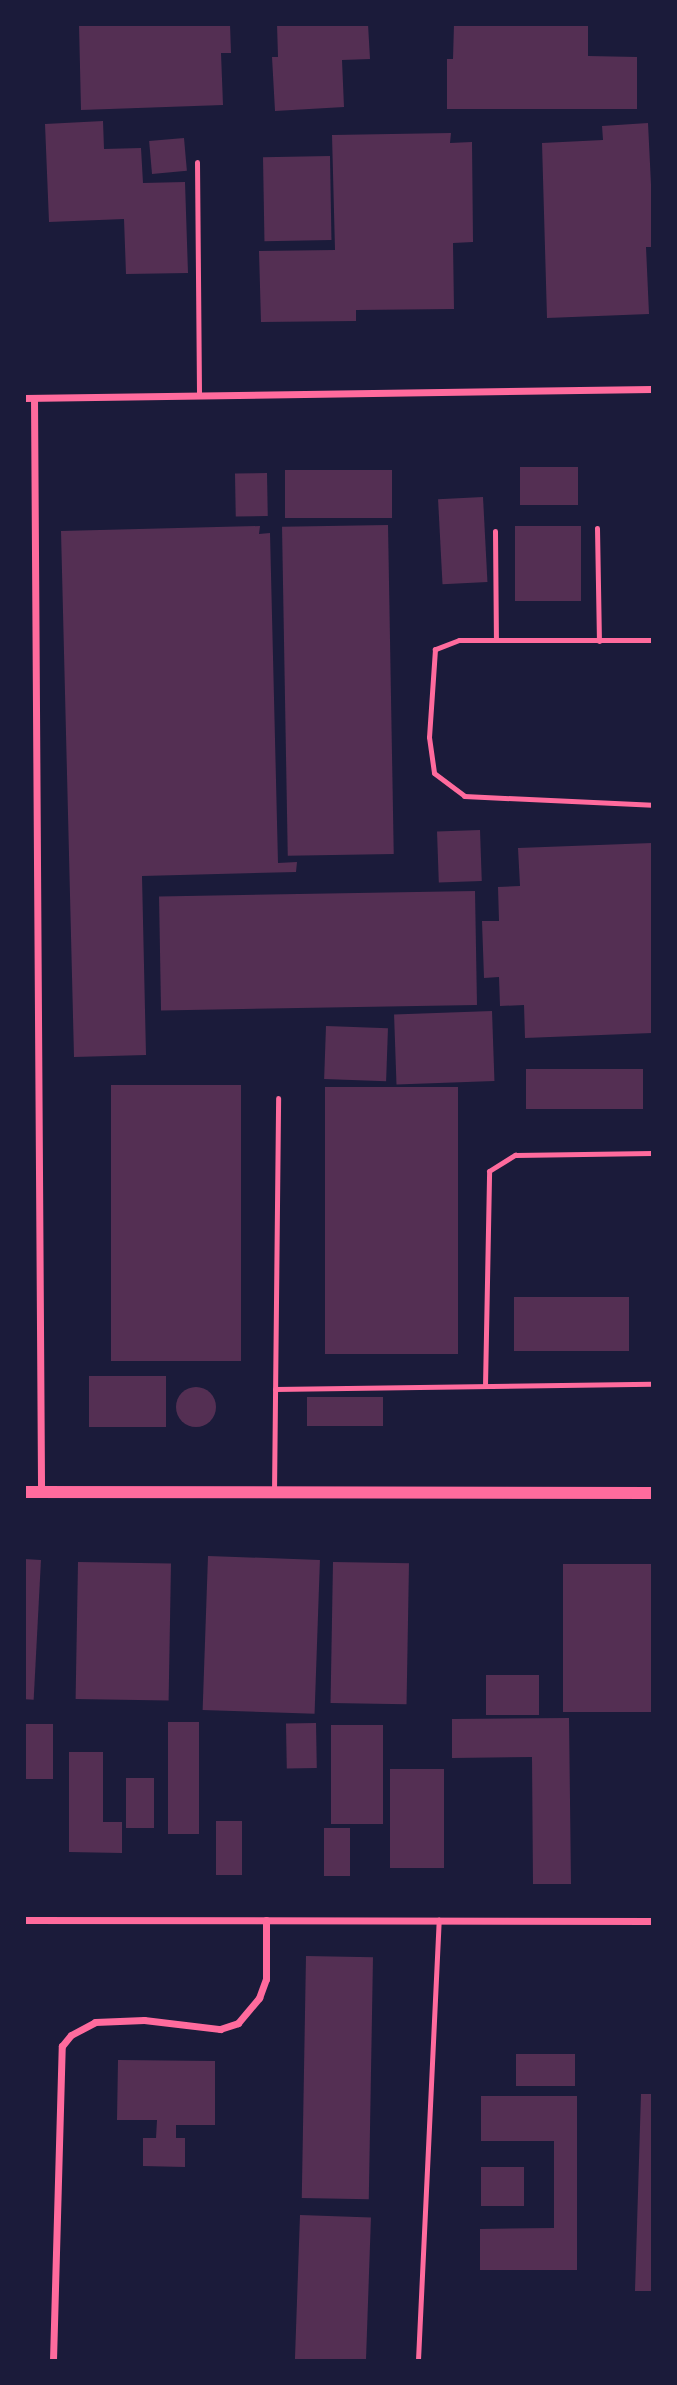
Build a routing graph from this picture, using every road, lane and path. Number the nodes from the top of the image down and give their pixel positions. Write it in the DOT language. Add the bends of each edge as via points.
graph roads {
  1 [pos="197,162"];
  2 [pos="653,389"];
  3 [pos="199,396"];
  4 [pos="24,398"];
  5 [pos="34,398"];
  6 [pos="597,528"];
  7 [pos="495,531"];
  8 [pos="496,639"];
  9 [pos="653,640"];
  10 [pos="599,641"];
  11 [pos="653,805"];
  12 [pos="278,1098"];
  13 [pos="653,1153"];
  14 [pos="653,1384"];
  15 [pos="485,1386"];
  16 [pos="275,1389"];
  17 [pos="24,1492"];
  18 [pos="41,1492"];
  19 [pos="274,1493"];
  20 [pos="653,1493"];
  21 [pos="24,1920"];
  22 [pos="266,1920"];
  23 [pos="439,1920"];
  24 [pos="653,1922"];
  25 [pos="53,2361"];
  26 [pos="418,2361"];
  1 -- 3 [label="lane"];
  2 -- 3 [label="street"];
  3 -- 5 [label="street"];
  4 -- 5 [label="street"];
  5 -- 18 [label="street"];
  6 -- 10 [label="lane"];
  7 -- 8 [label="lane"];
  8 -- 10 [label="lane"];
  8 -- 11 [label="lane" via="459,640 435,649 429,737 433,773 464,796"];
  9 -- 10 [label="lane"];
  12 -- 16 [label="lane"];
  13 -- 15 [label="lane" via="515,1155 489,1171"];
  14 -- 15 [label="lane"];
  15 -- 16 [label="lane"];
  16 -- 19 [label="lane"];
  17 -- 18 [label="street"];
  18 -- 19 [label="street"];
  19 -- 20 [label="street"];
  21 -- 22 [label="street"];
  22 -- 23 [label="street"];
  22 -- 25 [label="street" via="266,1979 259,1998 238,2023 220,2029 144,2021 95,2022 71,2035 62,2046"];
  23 -- 24 [label="street"];
  23 -- 26 [label="lane"];
}
